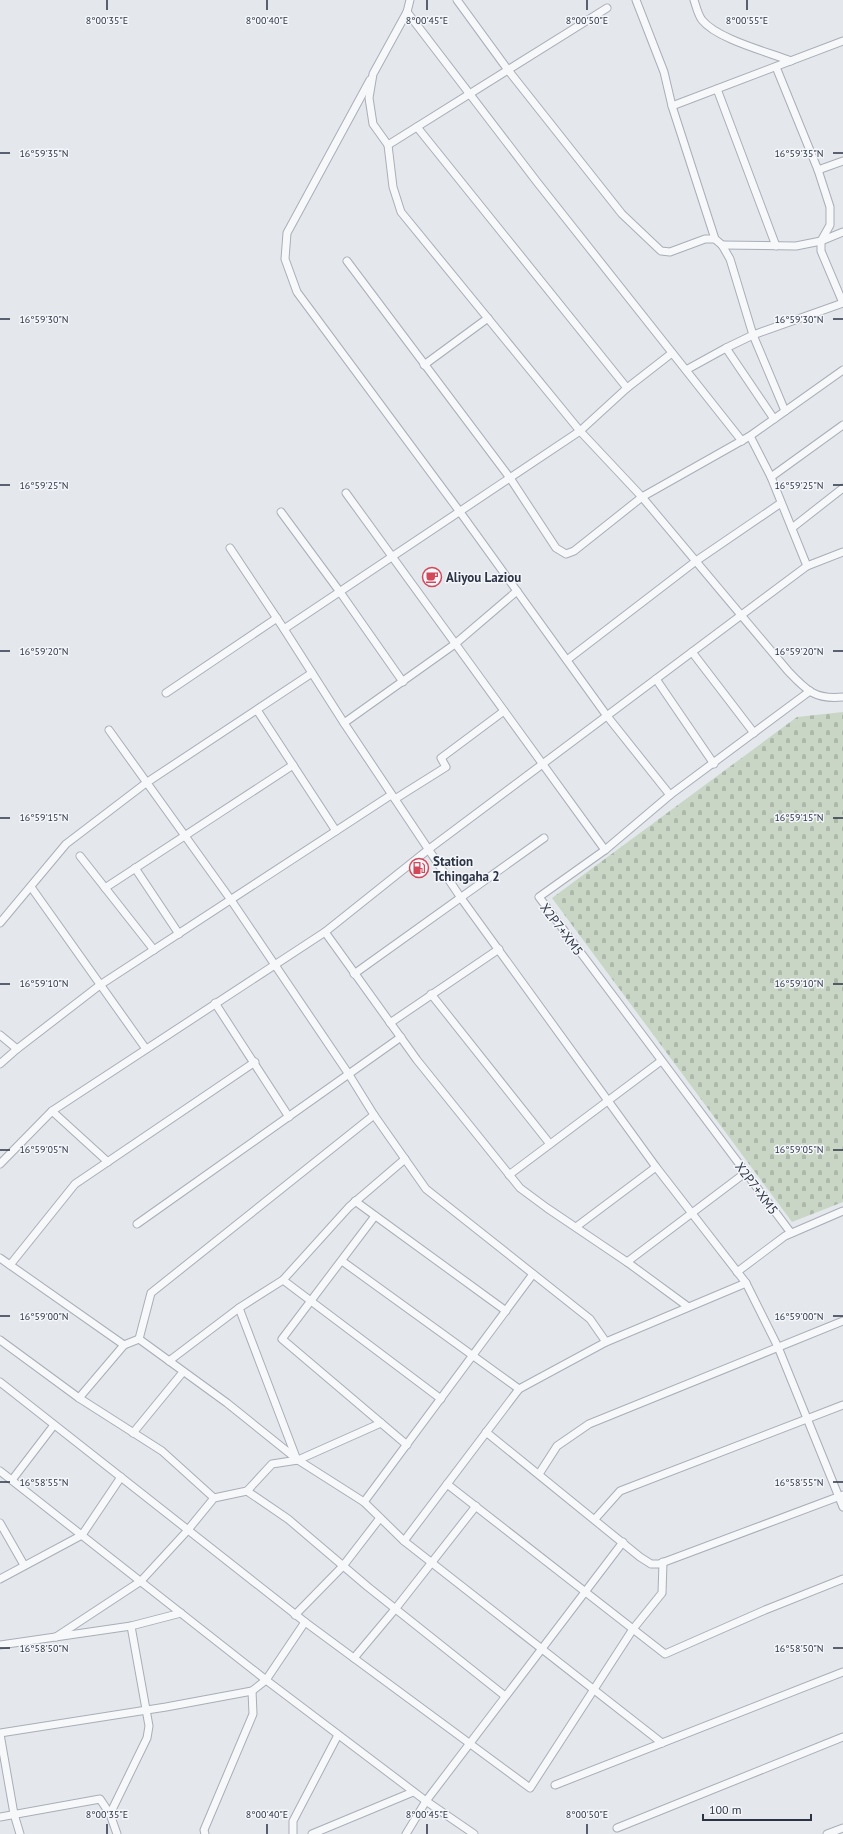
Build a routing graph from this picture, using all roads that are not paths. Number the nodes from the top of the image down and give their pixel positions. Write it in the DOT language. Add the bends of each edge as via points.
graph roads {
  1 [pos="410,0"];
  2 [pos="457,0"];
  3 [pos="636,0"];
  4 [pos="694,0"];
  5 [pos="607,8"];
  6 [pos="408,12"];
  7 [pos="843,41"];
  8 [pos="791,61"];
  9 [pos="776,67"];
  10 [pos="508,70"];
  11 [pos="373,74"];
  12 [pos="717,89"];
  13 [pos="470,94"];
  14 [pos="672,106"];
  15 [pos="417,127"];
  16 [pos="388,145"];
  17 [pos="843,161"];
  18 [pos="818,170"];
  19 [pos="843,232"];
  20 [pos="715,239"];
  21 [pos="822,241"];
  22 [pos="722,245"];
  23 [pos="776,246"];
  24 [pos="347,261"];
  25 [pos="843,303"];
  26 [pos="488,318"];
  27 [pos="753,335"];
  28 [pos="726,348"];
  29 [pos="672,352"];
  30 [pos="424,365"];
  31 [pos="686,370"];
  32 [pos="843,370"];
  33 [pos="627,388"];
  34 [pos="785,411"];
  35 [pos="774,419"];
  36 [pos="843,425"];
  37 [pos="580,430"];
  38 [pos="750,436"];
  39 [pos="742,441"];
  40 [pos="771,477"];
  41 [pos="510,478"];
  42 [pos="843,488"];
  43 [pos="346,493"];
  44 [pos="642,497"];
  45 [pos="781,503"];
  46 [pos="280,512"];
  47 [pos="460,512"];
  48 [pos="792,528"];
  49 [pos="230,548"];
  50 [pos="843,552"];
  51 [pos="392,557"];
  52 [pos="696,561"];
  53 [pos="807,566"];
  54 [pos="517,591"];
  55 [pos="340,592"];
  56 [pos="742,615"];
  57 [pos="277,618"];
  58 [pos="284,629"];
  59 [pos="455,644"];
  60 [pos="692,652"];
  61 [pos="567,660"];
  62 [pos="312,673"];
  63 [pos="656,679"];
  64 [pos="403,682"];
  65 [pos="810,691"];
  66 [pos="166,693"];
  67 [pos="843,697"];
  68 [pos="257,710"];
  69 [pos="504,711"];
  70 [pos="607,716"];
  71 [pos="344,724"];
  72 [pos="110,730"];
  73 [pos="754,733"];
  74 [pos="542,764"];
  75 [pos="714,764"];
  76 [pos="293,765"];
  77 [pos="146,783"];
  78 [pos="670,795"];
  79 [pos="393,797"];
  80 [pos="336,831"];
  81 [pos="184,836"];
  82 [pos="544,838"];
  83 [pos="429,849"];
  84 [pos="605,850"];
  85 [pos="80,856"];
  86 [pos="135,868"];
  87 [pos="31,887"];
  88 [pos="105,888"];
  89 [pos="461,898"];
  90 [pos="231,900"];
  91 [pos="0,923"];
  92 [pos="325,932"];
  93 [pos="179,934"];
  94 [pos="499,949"];
  95 [pos="154,950"];
  96 [pos="274,966"];
  97 [pos="354,974"];
  98 [pos="100,985"];
  99 [pos="431,994"];
  100 [pos="215,1003"];
  101 [pos="390,1023"];
  102 [pos="0,1035"];
  103 [pos="401,1037"];
  104 [pos="17,1049"];
  105 [pos="146,1049"];
  106 [pos="661,1061"];
  107 [pos="255,1062"];
  108 [pos="0,1064"];
  109 [pos="348,1073"];
  110 [pos="609,1100"];
  111 [pos="52,1111"];
  112 [pos="374,1115"];
  113 [pos="289,1117"];
  114 [pos="550,1144"];
  115 [pos="405,1159"];
  116 [pos="108,1162"];
  117 [pos="0,1164"];
  118 [pos="656,1167"];
  119 [pos="745,1173"];
  120 [pos="509,1175"];
  121 [pos="355,1201"];
  122 [pos="843,1210"];
  123 [pos="692,1213"];
  124 [pos="375,1216"];
  125 [pos="137,1224"];
  126 [pos="576,1227"];
  127 [pos="791,1233"];
  128 [pos="0,1258"];
  129 [pos="342,1261"];
  130 [pos="627,1262"];
  131 [pos="10,1265"];
  132 [pos="737,1272"];
  133 [pos="533,1274"];
  134 [pos="283,1280"];
  135 [pos="746,1282"];
  136 [pos="311,1302"];
  137 [pos="687,1306"];
  138 [pos="239,1308"];
  139 [pos="506,1312"];
  140 [pos="843,1321"];
  141 [pos="139,1339"];
  142 [pos="0,1340"];
  143 [pos="606,1342"];
  144 [pos="124,1345"];
  145 [pos="778,1347"];
  146 [pos="473,1356"];
  147 [pos="169,1362"];
  148 [pos="183,1372"];
  149 [pos="0,1382"];
  150 [pos="519,1389"];
  151 [pos="79,1398"];
  152 [pos="441,1399"];
  153 [pos="843,1405"];
  154 [pos="808,1419"];
  155 [pos="381,1423"];
  156 [pos="54,1425"];
  157 [pos="486,1432"];
  158 [pos="133,1433"];
  159 [pos="407,1445"];
  160 [pos="298,1460"];
  161 [pos="0,1471"];
  162 [pos="539,1474"];
  163 [pos="121,1477"];
  164 [pos="12,1480"];
  165 [pos="447,1484"];
  166 [pos="247,1491"];
  167 [pos="841,1496"];
  168 [pos="214,1498"];
  169 [pos="364,1502"];
  170 [pos="476,1506"];
  171 [pos="843,1507"];
  172 [pos="380,1518"];
  173 [pos="595,1519"];
  174 [pos="0,1523"];
  175 [pos="187,1531"];
  176 [pos="82,1535"];
  177 [pos="404,1541"];
  178 [pos="623,1542"];
  179 [pos="431,1562"];
  180 [pos="663,1562"];
  181 [pos="24,1565"];
  182 [pos="343,1566"];
  183 [pos="0,1579"];
  184 [pos="843,1579"];
  185 [pos="141,1582"];
  186 [pos="585,1591"];
  187 [pos="396,1608"];
  188 [pos="181,1613"];
  189 [pos="295,1615"];
  190 [pos="305,1622"];
  191 [pos="131,1626"];
  192 [pos="633,1629"];
  193 [pos="56,1637"];
  194 [pos="0,1645"];
  195 [pos="541,1649"];
  196 [pos="354,1658"];
  197 [pos="843,1672"];
  198 [pos="266,1680"];
  199 [pos="594,1690"];
  200 [pos="252,1691"];
  201 [pos="505,1696"];
  202 [pos="147,1709"];
  203 [pos="0,1734"];
  204 [pos="338,1735"];
  205 [pos="843,1737"];
  206 [pos="469,1743"];
  207 [pos="662,1743"];
  208 [pos="555,1785"];
  209 [pos="413,1792"];
  210 [pos="426,1801"];
  211 [pos="14,1814"];
  212 [pos="110,1814"];
  213 [pos="0,1817"];
  214 [pos="617,1828"];
  215 [pos="843,1828"];
  216 [pos="20,1834"];
  217 [pos="117,1834"];
  218 [pos="205,1834"];
  219 [pos="293,1834"];
  220 [pos="312,1834"];
  221 [pos="406,1834"];
  222 [pos="474,1834"];
  223 [pos="827,1834"];
  1 -- 6 [label="street"];
  2 -- 10 [label="street"];
  3 -- 14 [label="street" via="664,72"];
  4 -- 8 [label="street" via="705,24 722,35"];
  5 -- 10 [label="street"];
  6 -- 11 [label="street"];
  6 -- 13 [label="street"];
  7 -- 8 [label="street"];
  8 -- 9 [label="street"];
  9 -- 12 [label="street"];
  9 -- 18 [label="street"];
  10 -- 13 [label="street"];
  10 -- 20 [label="street" via="622,214 661,251 670,252 705,239"];
  11 -- 16 [label="street" via="369,98 373,124"];
  11 -- 47 [label="street" via="287,232 285,259 297,292"];
  12 -- 14 [label="street"];
  12 -- 23 [label="street"];
  13 -- 15 [label="street"];
  13 -- 29 [label="street"];
  14 -- 20 [label="street"];
  15 -- 16 [label="street"];
  15 -- 33 [label="street"];
  16 -- 26 [label="street" via="392,187 401,212"];
  17 -- 18 [label="street"];
  18 -- 21 [label="street" via="830,207 830,224"];
  19 -- 21 [label="street"];
  20 -- 22 [label="street"];
  21 -- 23 [label="street" via="796,246"];
  21 -- 25 [label="street" via="821,251"];
  22 -- 23 [label="street"];
  22 -- 27 [label="street" via="730,259"];
  24 -- 30 [label="street"];
  25 -- 27 [label="street"];
  26 -- 30 [label="street"];
  26 -- 37 [label="street"];
  27 -- 28 [label="street"];
  27 -- 34 [label="street"];
  28 -- 31 [label="street"];
  28 -- 35 [label="street"];
  29 -- 31 [label="street"];
  29 -- 33 [label="street"];
  30 -- 41 [label="street"];
  31 -- 39 [label="street"];
  32 -- 34 [label="street"];
  33 -- 37 [label="street"];
  34 -- 35 [label="street"];
  35 -- 38 [label="street"];
  36 -- 40 [label="street"];
  37 -- 41 [label="street"];
  37 -- 44 [label="street"];
  38 -- 39 [label="street"];
  38 -- 40 [label="street"];
  39 -- 44 [label="street"];
  40 -- 45 [label="street"];
  41 -- 44 [label="street" via="556,548 566,554 574,551"];
  41 -- 47 [label="street"];
  42 -- 48 [label="street"];
  43 -- 51 [label="street"];
  44 -- 52 [label="street"];
  45 -- 48 [label="street"];
  45 -- 52 [label="street"];
  46 -- 55 [label="street"];
  47 -- 51 [label="street"];
  47 -- 54 [label="street"];
  48 -- 53 [label="street"];
  49 -- 57 [label="street"];
  50 -- 53 [label="street"];
  51 -- 55 [label="street"];
  51 -- 59 [label="street"];
  52 -- 56 [label="street"];
  52 -- 61 [label="street"];
  53 -- 56 [label="street"];
  54 -- 59 [label="street"];
  54 -- 61 [label="street"];
  55 -- 58 [label="street"];
  55 -- 64 [label="street"];
  56 -- 60 [label="street"];
  56 -- 65 [label="street" via="788,671"];
  57 -- 58 [label="street"];
  57 -- 66 [label="street"];
  58 -- 62 [label="street"];
  59 -- 64 [label="street"];
  59 -- 69 [label="street"];
  60 -- 63 [label="street"];
  60 -- 73 [label="street"];
  61 -- 70 [label="street"];
  62 -- 68 [label="street"];
  62 -- 71 [label="street"];
  63 -- 70 [label="street"];
  63 -- 75 [label="street"];
  64 -- 71 [label="street"];
  65 -- 67 [label="street" via="828,699"];
  65 -- 73 [label="street, X2P7+XM5"];
  68 -- 76 [label="street"];
  68 -- 77 [label="street"];
  69 -- 74 [label="street"];
  69 -- 79 [label="street" via="440,758 446,767"];
  70 -- 74 [label="street"];
  70 -- 78 [label="street"];
  71 -- 79 [label="street"];
  72 -- 77 [label="street"];
  73 -- 75 [label="street, X2P7+XM5"];
  74 -- 83 [label="street"];
  74 -- 84 [label="street"];
  75 -- 78 [label="street, X2P7+XM5"];
  76 -- 80 [label="street"];
  76 -- 81 [label="street"];
  77 -- 81 [label="street"];
  77 -- 87 [label="street" via="66,844"];
  78 -- 84 [label="street, X2P7+XM5"];
  79 -- 80 [label="street"];
  79 -- 83 [label="street"];
  80 -- 90 [label="street"];
  81 -- 86 [label="street"];
  81 -- 90 [label="street"];
  82 -- 89 [label="street"];
  83 -- 89 [label="street"];
  83 -- 92 [label="street"];
  84 -- 106 [label="street, X2P7+XM5" via="538,897"];
  85 -- 88 [label="street"];
  86 -- 88 [label="street"];
  86 -- 93 [label="street"];
  87 -- 91 [label="street"];
  87 -- 98 [label="street"];
  88 -- 95 [label="street"];
  89 -- 94 [label="street"];
  89 -- 97 [label="street"];
  90 -- 93 [label="street"];
  90 -- 96 [label="street"];
  92 -- 96 [label="street"];
  92 -- 97 [label="street"];
  93 -- 95 [label="street"];
  94 -- 99 [label="street"];
  94 -- 110 [label="street"];
  95 -- 98 [label="street"];
  96 -- 100 [label="street"];
  96 -- 109 [label="street"];
  97 -- 101 [label="street"];
  98 -- 104 [label="street"];
  98 -- 105 [label="street"];
  99 -- 101 [label="street"];
  99 -- 114 [label="street"];
  100 -- 105 [label="street"];
  100 -- 107 [label="street"];
  101 -- 103 [label="street"];
  102 -- 104 [label="street"];
  103 -- 109 [label="street"];
  103 -- 120 [label="street"];
  104 -- 108 [label="street"];
  105 -- 111 [label="street"];
  106 -- 110 [label="street"];
  106 -- 119 [label="street, X2P7+XM5"];
  107 -- 113 [label="street"];
  107 -- 116 [label="street"];
  109 -- 112 [label="street"];
  109 -- 113 [label="street"];
  110 -- 114 [label="street"];
  110 -- 118 [label="street"];
  111 -- 116 [label="street"];
  111 -- 117 [label="street"];
  112 -- 115 [label="street"];
  112 -- 141 [label="street" via="151,1293"];
  113 -- 125 [label="street"];
  114 -- 120 [label="street"];
  115 -- 121 [label="street"];
  115 -- 133 [label="street" via="426,1189"];
  116 -- 131 [label="street" via="75,1184"];
  118 -- 123 [label="street"];
  118 -- 126 [label="street"];
  119 -- 123 [label="street"];
  119 -- 127 [label="street, X2P7+XM5"];
  120 -- 126 [label="street" via="520,1188"];
  121 -- 124 [label="street"];
  121 -- 134 [label="street"];
  122 -- 127 [label="street"];
  123 -- 130 [label="street"];
  123 -- 132 [label="street"];
  124 -- 129 [label="street"];
  124 -- 139 [label="street"];
  126 -- 130 [label="street"];
  127 -- 132 [label="street"];
  128 -- 131 [label="street"];
  129 -- 136 [label="street"];
  129 -- 146 [label="street"];
  130 -- 137 [label="street"];
  131 -- 144 [label="street"];
  132 -- 135 [label="street"];
  133 -- 139 [label="street"];
  133 -- 143 [label="street" via="590,1319"];
  134 -- 136 [label="street"];
  134 -- 138 [label="street"];
  135 -- 137 [label="street"];
  135 -- 145 [label="street"];
  136 -- 152 [label="street"];
  136 -- 155 [label="street" via="282,1339"];
  137 -- 143 [label="street"];
  138 -- 147 [label="street"];
  138 -- 160 [label="street"];
  139 -- 146 [label="street"];
  140 -- 145 [label="street"];
  141 -- 144 [label="street"];
  141 -- 147 [label="street"];
  142 -- 151 [label="street"];
  143 -- 150 [label="street"];
  144 -- 151 [label="street"];
  145 -- 154 [label="street"];
  145 -- 162 [label="street" via="589,1424 557,1446"];
  146 -- 150 [label="street"];
  146 -- 152 [label="street"];
  147 -- 148 [label="street"];
  148 -- 158 [label="street"];
  148 -- 160 [label="street" via="227,1403"];
  149 -- 156 [label="street"];
  150 -- 157 [label="street"];
  151 -- 158 [label="street"];
  152 -- 159 [label="street"];
  153 -- 154 [label="street"];
  154 -- 167 [label="street"];
  154 -- 173 [label="street" via="620,1491"];
  155 -- 159 [label="street"];
  155 -- 160 [label="street"];
  156 -- 163 [label="street"];
  156 -- 164 [label="street"];
  157 -- 162 [label="street"];
  157 -- 165 [label="street"];
  158 -- 168 [label="street" via="162,1452"];
  159 -- 169 [label="street"];
  160 -- 166 [label="street" via="272,1464"];
  160 -- 169 [label="street"];
  161 -- 164 [label="street"];
  162 -- 173 [label="street"];
  163 -- 175 [label="street"];
  163 -- 176 [label="street"];
  164 -- 176 [label="street"];
  165 -- 170 [label="street"];
  165 -- 177 [label="street"];
  166 -- 168 [label="street"];
  166 -- 182 [label="street" via="288,1519"];
  167 -- 171 [label="street"];
  167 -- 180 [label="street"];
  168 -- 175 [label="street"];
  169 -- 172 [label="street"];
  170 -- 179 [label="street"];
  170 -- 186 [label="street"];
  172 -- 177 [label="street"];
  172 -- 182 [label="street"];
  173 -- 178 [label="street"];
  174 -- 181 [label="street"];
  175 -- 185 [label="street"];
  175 -- 189 [label="street"];
  176 -- 181 [label="street"];
  176 -- 185 [label="street"];
  177 -- 179 [label="street"];
  178 -- 180 [label="street" via="646,1562"];
  178 -- 186 [label="street"];
  179 -- 187 [label="street"];
  179 -- 195 [label="street"];
  180 -- 192 [label="street" via="662,1594"];
  181 -- 183 [label="street"];
  182 -- 187 [label="street"];
  182 -- 189 [label="street"];
  184 -- 192 [label="street" via="665,1654"];
  185 -- 188 [label="street"];
  185 -- 193 [label="street"];
  186 -- 192 [label="street"];
  186 -- 195 [label="street"];
  187 -- 196 [label="street"];
  187 -- 201 [label="street"];
  188 -- 191 [label="street"];
  188 -- 198 [label="street"];
  189 -- 190 [label="street"];
  190 -- 196 [label="street"];
  190 -- 198 [label="street"];
  191 -- 193 [label="street"];
  191 -- 202 [label="street"];
  192 -- 199 [label="street"];
  193 -- 194 [label="street"];
  195 -- 199 [label="street"];
  195 -- 201 [label="street"];
  196 -- 206 [label="street"];
  197 -- 207 [label="street"];
  198 -- 200 [label="street"];
  198 -- 204 [label="street"];
  199 -- 206 [label="street" via="530,1788"];
  199 -- 207 [label="street"];
  200 -- 202 [label="street"];
  200 -- 218 [label="street" via="253,1714 204,1830"];
  201 -- 206 [label="street"];
  202 -- 203 [label="street"];
  202 -- 212 [label="street" via="147,1738"];
  203 -- 211 [label="street"];
  204 -- 209 [label="street"];
  204 -- 219 [label="street" via="293,1821"];
  205 -- 214 [label="street"];
  206 -- 210 [label="street"];
  207 -- 208 [label="street"];
  209 -- 210 [label="street"];
  209 -- 220 [label="street"];
  210 -- 221 [label="street"];
  210 -- 222 [label="street"];
  211 -- 212 [label="street" via="100,1799"];
  211 -- 213 [label="street"];
  211 -- 216 [label="street"];
  212 -- 217 [label="street"];
  215 -- 223 [label="street"];
}
